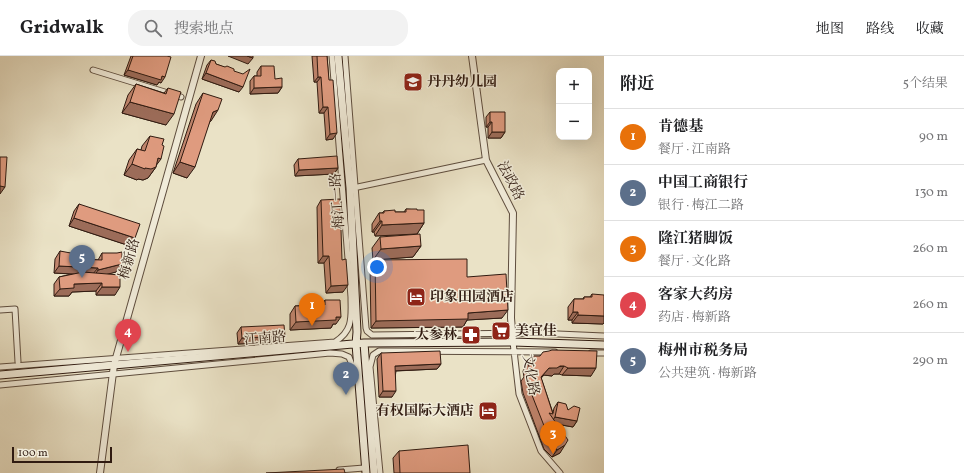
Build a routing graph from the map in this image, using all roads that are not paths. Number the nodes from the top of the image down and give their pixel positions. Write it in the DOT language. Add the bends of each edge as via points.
graph roads {
  1 [pos="201,56"];
  2 [pos="332,56"];
  3 [pos="338,56"];
  4 [pos="345,56"];
  5 [pos="472,56"];
  6 [pos="93,70"];
  7 [pos="182,97"];
  8 [pos="486,160"];
  9 [pos="353,188"];
  10 [pos="0,310"];
  11 [pos="512,333"];
  12 [pos="604,336"];
  13 [pos="513,342"];
  14 [pos="364,343"];
  15 [pos="356,344"];
  16 [pos="604,346"];
  17 [pos="514,351"];
  18 [pos="558,352"];
  19 [pos="589,353"];
  20 [pos="604,353"];
  21 [pos="18,362"];
  22 [pos="114,365"];
  23 [pos="0,367"];
  24 [pos="0,375"];
  25 [pos="0,385"];
  26 [pos="334,470"];
  27 [pos="364,471"];
  28 [pos="100,473"];
  29 [pos="374,473"];
  30 [pos="380,473"];
  31 [pos="560,473"];
  1 -- 22 [label="street, 梅新路"];
  2 -- 23 [label="street" via="351,297 351,323 343,337 335,342"];
  3 -- 9 [label="main road, 梅江一路"];
  4 -- 9 [label="street"];
  5 -- 8 [label="street, 法政路"];
  6 -- 7 [label="street"];
  8 -- 9 [label="street"];
  8 -- 11 [label="street, 法政路" via="513,213"];
  9 -- 11 [label="street" via="366,328 370,334"];
  9 -- 15 [label="main road, 梅江一路"];
  10 -- 21 [label="street" via="15,309"];
  11 -- 12 [label="street"];
  11 -- 13 [label="street, 法政路"];
  13 -- 14 [label="main road, 江南路"];
  13 -- 16 [label="main road, 江南路"];
  13 -- 17 [label="street, 文化路"];
  14 -- 15 [label="main road, 江南路"];
  14 -- 29 [label="main road"];
  15 -- 22 [label="main road, 江南路"];
  15 -- 27 [label="main road, 梅江一路"];
  17 -- 18 [label="street"];
  17 -- 30 [label="street" via="379,351 374,355 370,367"];
  17 -- 31 [label="street, 文化路" via="519,394 535,437 541,451"];
  19 -- 20 [label="street"];
  22 -- 24 [label="main road, 江南路"];
  22 -- 28 [label="street, 梅新路"];
  25 -- 27 [label="street" via="330,353 342,354 349,357 355,370"];
  26 -- 27 [label="street"];
}
